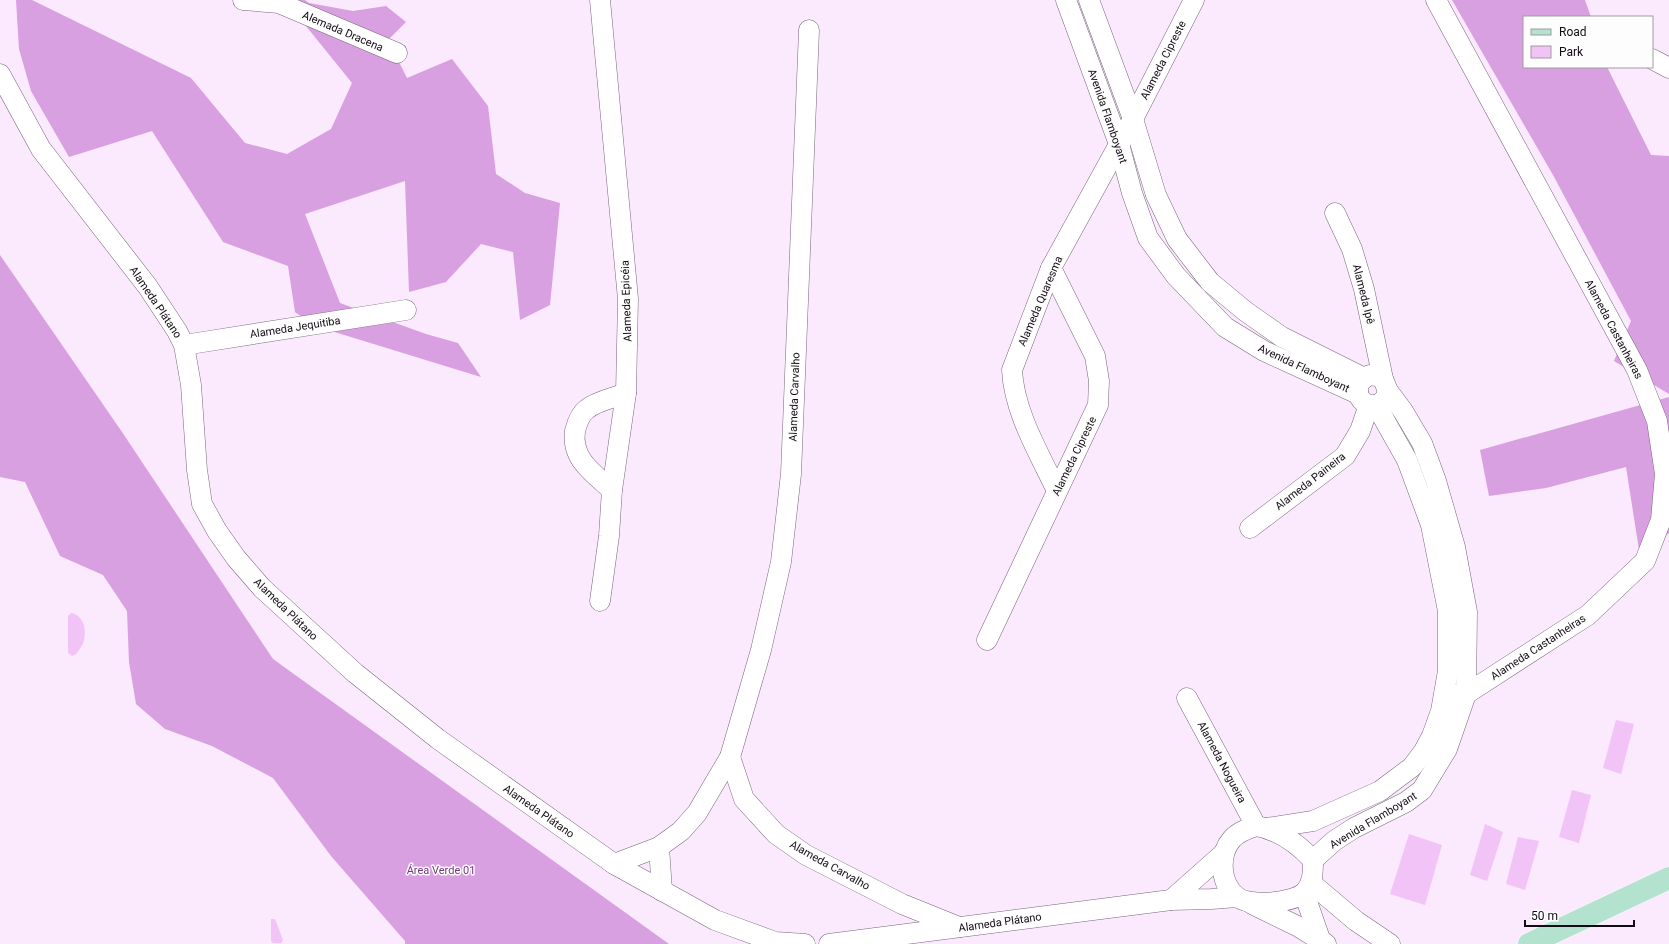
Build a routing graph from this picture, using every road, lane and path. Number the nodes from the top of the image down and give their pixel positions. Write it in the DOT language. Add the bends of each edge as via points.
graph roads {
  1 [pos="243,0"];
  2 [pos="600,0"];
  3 [pos="1066,0"];
  4 [pos="1089,0"];
  5 [pos="1194,0"];
  6 [pos="1436,0"];
  7 [pos="809,30"];
  8 [pos="397,53"];
  9 [pos="1653,60"];
  10 [pos="1669,68"];
  11 [pos="1115,71"];
  12 [pos="0,74"];
  13 [pos="1096,80"];
  14 [pos="1133,119"];
  15 [pos="1119,144"];
  16 [pos="1335,213"];
  17 [pos="1051,268"];
  18 [pos="406,310"];
  19 [pos="184,345"];
  20 [pos="1373,392"];
  21 [pos="626,393"];
  22 [pos="612,490"];
  23 [pos="1057,491"];
  24 [pos="1250,528"];
  25 [pos="600,601"];
  26 [pos="987,640"];
  27 [pos="1466,694"];
  28 [pos="1444,696"];
  29 [pos="1187,698"];
  30 [pos="730,757"];
  31 [pos="712,791"];
  32 [pos="744,799"];
  33 [pos="1262,827"];
  34 [pos="659,847"];
  35 [pos="1224,853"];
  36 [pos="1313,860"];
  37 [pos="614,864"];
  38 [pos="1669,878"];
  39 [pos="1307,888"];
  40 [pos="662,891"];
  41 [pos="1242,899"];
  42 [pos="1171,900"];
  43 [pos="902,904"];
  44 [pos="960,928"];
  45 [pos="900,935"];
  46 [pos="1323,941"];
  47 [pos="805,944"];
  48 [pos="829,944"];
  49 [pos="1390,944"];
  50 [pos="1529,944"];
  1 -- 8 [label="street, Alemada Dracena" via="278,4"];
  2 -- 21 [label="street, Alameda Epicéia" via="628,299"];
  3 -- 13 [label="street, Avenida Flamboyant"];
  4 -- 11 [label="street, Avenida Flamboyant"];
  5 -- 14 [label="street, Alameda Cipreste"];
  6 -- 27 [label="street, Alameda Castanheiras" via="1637,370 1657,421 1665,474 1661,520 1645,561 1588,615"];
  7 -- 30 [label="street, Alameda Carvalho" via="791,474 781,562 761,650"];
  9 -- 10 [label="street"];
  11 -- 13 [label="street"];
  11 -- 14 [label="street, Avenida Flamboyant"];
  12 -- 19 [label="street, Alameda Plátano" via="41,149 148,287 171,320"];
  13 -- 15 [label="street, Avenida Flamboyant"];
  14 -- 15 [label="street, Alameda Quaresma"];
  14 -- 20 [label="street, Avenida Flamboyant" via="1156,195 1177,239 1210,282 1244,311 1282,337"];
  15 -- 17 [label="street, Alameda Quaresma"];
  15 -- 20 [label="street, Avenida Flamboyant" via="1132,193 1148,238 1176,276 1225,327 1264,350"];
  16 -- 20 [label="street, Alameda Ipê" via="1352,249 1364,289"];
  17 -- 23 [label="street, Alameda Quaresma" via="1012,370 1018,406"];
  17 -- 23 [label="street, Alameda Cipreste" via="1095,356 1100,381 1098,405"];
  18 -- 19 [label="street, Alameda Jequitiba"];
  19 -- 37 [label="street, Alameda Plátano" via="191,385 202,504 236,558 262,588 356,673 438,739"];
  20 -- 24 [label="street, Alameda Paineira" via="1360,431 1345,456"];
  20 -- 27 [label="street, Avenida Flamboyant" via="1403,411 1422,443 1436,481 1455,547 1467,612"];
  20 -- 28 [label="street, Avenida Flamboyant" via="1407,460 1431,525 1448,611 1448,671"];
  21 -- 22 [label="street, Alameda Epicéia"];
  21 -- 22 [label="street" via="587,409 577,424 575,434 574,445 581,461"];
  22 -- 25 [label="street, Alameda Epicéia"];
  23 -- 26 [label="street, Alameda Cipreste"];
  27 -- 28 [label="street"];
  27 -- 36 [label="street, Avenida Flamboyant" via="1447,749 1422,790 1406,802 1354,828 1334,841"];
  28 -- 33 [label="street, Avenida Flamboyant" via="1432,736 1424,751 1412,767 1380,791 1313,821"];
  29 -- 33 [label="street, Alameda Nogueira"];
  30 -- 31 [label="street, Alameda Carvalho"];
  30 -- 32 [label="street, Alameda Carvalho"];
  31 -- 32 [label="street"];
  31 -- 34 [label="street, Alameda Carvalho" via="681,831"];
  32 -- 43 [label="street, Alameda Carvalho" via="776,834 806,855"];
  33 -- 35 [label="street" via="1239,833 1231,839"];
  33 -- 36 [label="street" via="1292,842"];
  34 -- 37 [label="street, Alameda Carvalho"];
  34 -- 40 [label="street"];
  35 -- 41 [label="street" via="1222,868 1226,883"];
  35 -- 42 [label="street"];
  36 -- 39 [label="street"];
  37 -- 40 [label="street, Alameda Plátano"];
  38 -- 50 [label="main road"];
  39 -- 41 [label="street" via="1282,901 1262,903"];
  39 -- 46 [label="street"];
  39 -- 49 [label="street"];
  40 -- 47 [label="street, Alameda Plátano" via="715,920 752,935 775,942"];
  41 -- 42 [label="street, Alameda Plátano"];
  41 -- 46 [label="street"];
  42 -- 44 [label="street, Alameda Plátano"];
  43 -- 44 [label="street, Alameda Carvalho"];
  43 -- 45 [label="street"];
  44 -- 45 [label="street, Alameda Plátano"];
  45 -- 48 [label="street, Alameda Plátano"];
}
